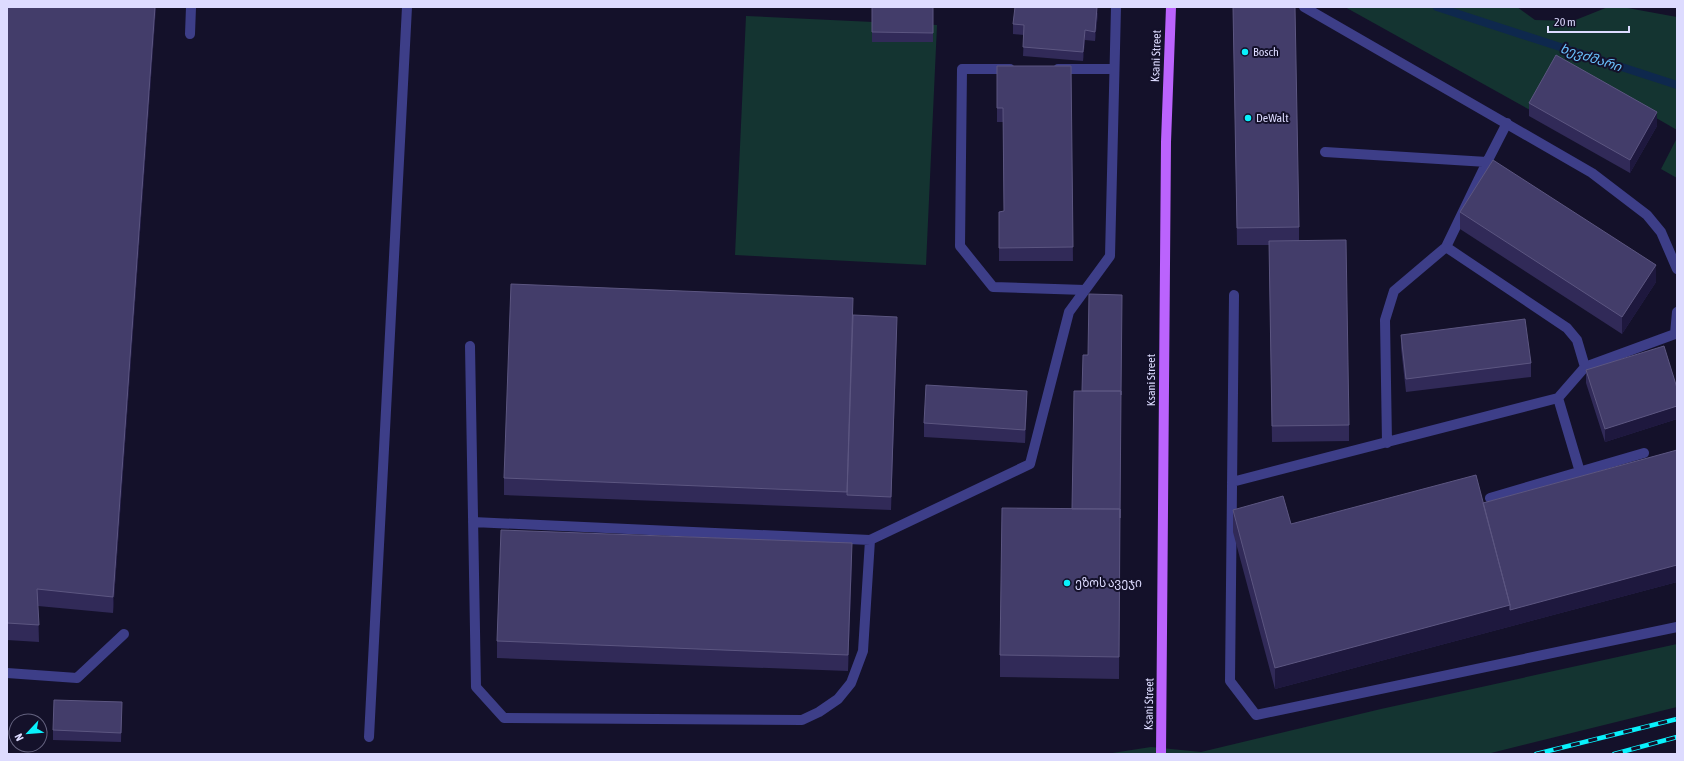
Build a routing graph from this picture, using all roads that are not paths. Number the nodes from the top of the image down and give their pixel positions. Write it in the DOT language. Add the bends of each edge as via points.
graph roads {
  1 [pos="191,7"];
  2 [pos="407,7"];
  3 [pos="1116,7"];
  4 [pos="1171,7"];
  5 [pos="1304,7"];
  6 [pos="190,34"];
  7 [pos="1023,69"];
  8 [pos="1046,69"];
  9 [pos="1114,69"];
  10 [pos="1508,123"];
  11 [pos="1325,152"];
  12 [pos="1487,162"];
  13 [pos="1446,247"];
  14 [pos="1677,269"];
  15 [pos="1085,290"];
  16 [pos="1234,295"];
  17 [pos="1677,312"];
  18 [pos="1676,337"];
  19 [pos="470,346"];
  20 [pos="1585,367"];
  21 [pos="1558,398"];
  22 [pos="1387,443"];
  23 [pos="1644,453"];
  24 [pos="1580,472"];
  25 [pos="1232,482"];
  26 [pos="1490,498"];
  27 [pos="473,522"];
  28 [pos="870,540"];
  29 [pos="1677,627"];
  30 [pos="124,634"];
  31 [pos="7,673"];
  32 [pos="369,737"];
  33 [pos="1161,754"];
  1 -- 6 [label="lane"];
  2 -- 32 [label="lane"];
  3 -- 9 [label="lane"];
  4 -- 33 [label="main road, Ksani Street" via="1166,142"];
  5 -- 10 [label="lane"];
  7 -- 15 [label="lane" via="962,69 960,246 993,287"];
  8 -- 9 [label="lane"];
  9 -- 15 [label="lane" via="1110,256"];
  10 -- 12 [label="lane"];
  10 -- 14 [label="lane" via="1592,172 1647,215 1661,232"];
  11 -- 12 [label="lane"];
  12 -- 13 [label="lane"];
  13 -- 20 [label="lane" via="1567,328 1577,340"];
  13 -- 22 [label="lane" via="1394,291 1385,320"];
  15 -- 28 [label="lane" via="1069,312 1030,464"];
  16 -- 25 [label="lane"];
  17 -- 18 [label="lane"];
  18 -- 20 [label="lane"];
  19 -- 27 [label="lane"];
  20 -- 21 [label="lane"];
  21 -- 22 [label="lane"];
  21 -- 24 [label="lane"];
  22 -- 25 [label="lane"];
  23 -- 24 [label="lane"];
  24 -- 26 [label="lane"];
  25 -- 29 [label="lane" via="1230,681 1256,715"];
  27 -- 28 [label="lane"];
  27 -- 28 [label="lane" via="476,687 504,718 802,720 838,699 851,683 863,651"];
  30 -- 31 [label="lane" via="77,678"];
}
